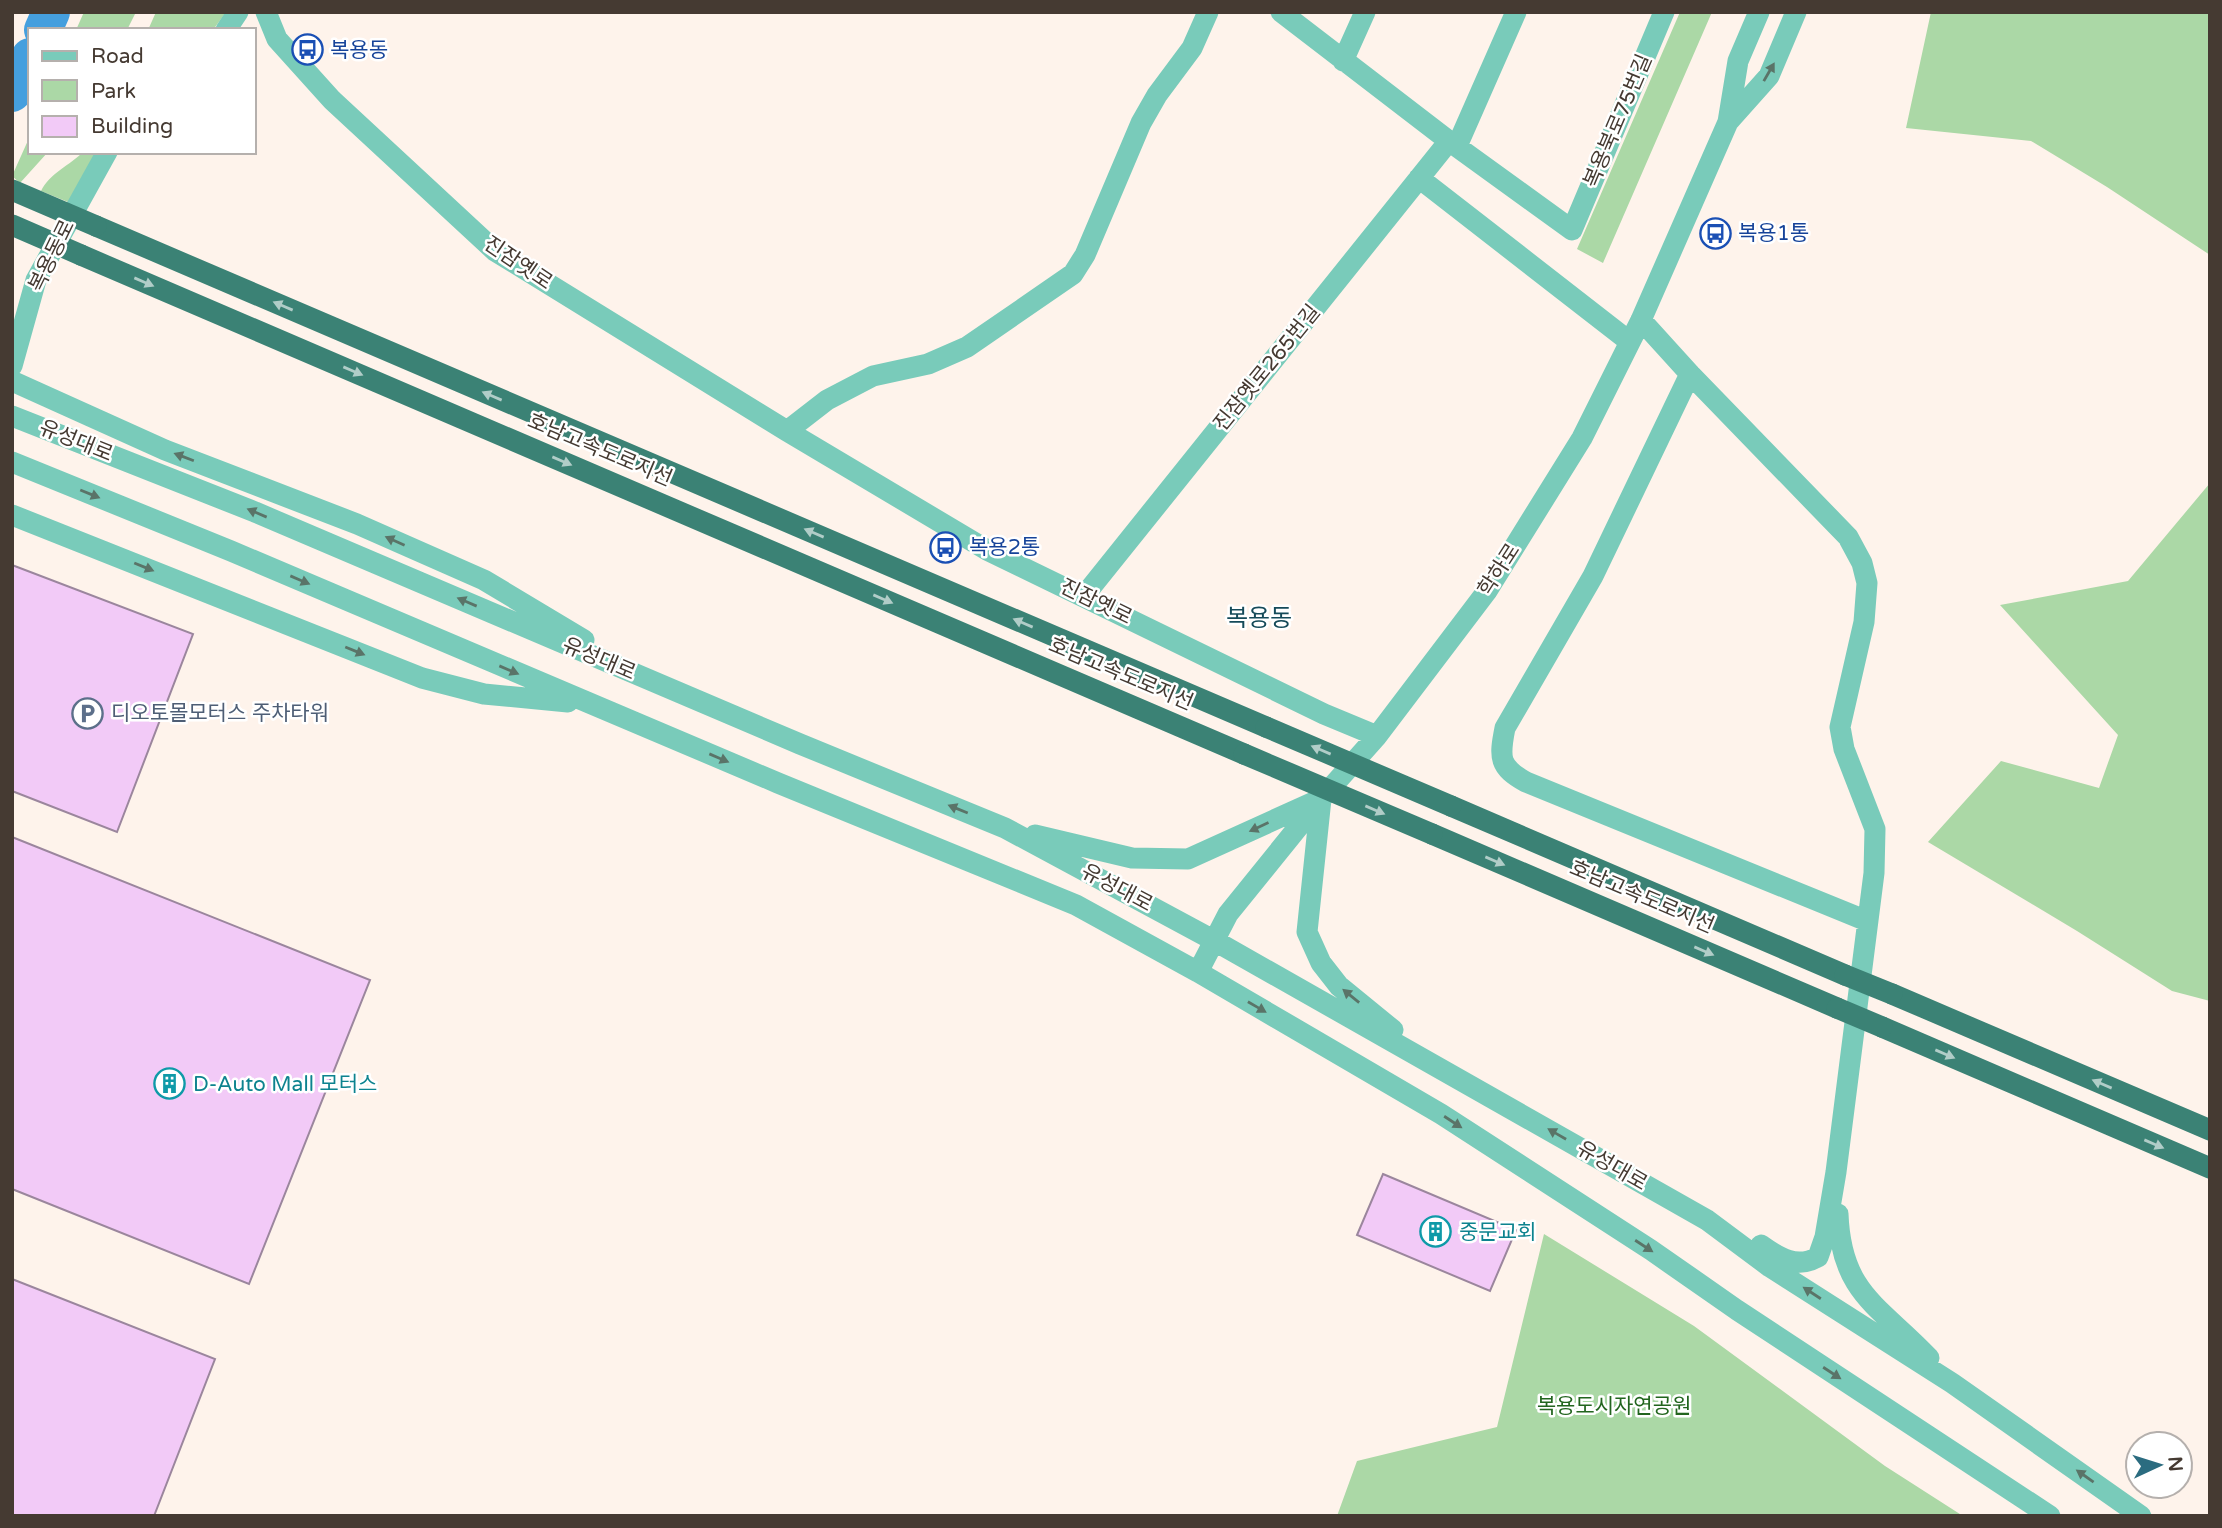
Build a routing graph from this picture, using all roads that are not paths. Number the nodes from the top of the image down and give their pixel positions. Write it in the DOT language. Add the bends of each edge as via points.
graph roads {
  1 [pos="237,12"];
  2 [pos="266,12"];
  3 [pos="1208,12"];
  4 [pos="1281,12"];
  5 [pos="1365,12"];
  6 [pos="1516,12"];
  7 [pos="1664,12"];
  8 [pos="1759,12"];
  9 [pos="1797,12"];
  10 [pos="227,28"];
  11 [pos="1343,61"];
  12 [pos="1728,122"];
  13 [pos="1453,144"];
  14 [pos="106,154"];
  15 [pos="1419,178"];
  16 [pos="12,190"];
  17 [pos="12,225"];
  18 [pos="1641,320"];
  19 [pos="1630,342"];
  20 [pos="12,366"];
  21 [pos="1690,374"];
  22 [pos="12,381"];
  23 [pos="12,416"];
  24 [pos="787,431"];
  25 [pos="19,465"];
  26 [pos="12,515"];
  27 [pos="1084,596"];
  28 [pos="648,680"];
  29 [pos="590,704"];
  30 [pos="1377,736"];
  31 [pos="1321,799"];
  32 [pos="1005,828"];
  33 [pos="1867,921"];
  34 [pos="1215,942"];
  35 [pos="1198,972"];
  36 [pos="1443,1069"];
  37 [pos="2210,1130"];
  38 [pos="2210,1168"];
  39 [pos="1836,1172"];
  40 [pos="1707,1220"];
  41 [pos="1952,1382"];
  42 [pos="2050,1516"];
  43 [pos="2141,1516"];
  1 -- 10 [label="street"];
  2 -- 24 [label="street, 진잠옛로" via="278,38 332,100 495,251"];
  3 -- 24 [label="street" via="1192,48 1141,123 1073,274 967,347 928,363 873,376 827,400"];
  4 -- 11 [label="street"];
  5 -- 11 [label="street"];
  6 -- 13 [label="street"];
  7 -- 13 [label="street, 복용북로75번길" via="1572,230"];
  8 -- 12 [label="street, 학하로" via="1738,61"];
  12 -- 9 [label="street, 학하로, one-way" via="1769,76"];
  11 -- 13 [label="street"];
  12 -- 18 [label="street, 학하로"];
  13 -- 15 [label="street, 진잠옛로265번길"];
  14 -- 20 [label="street, 복용동로" via="36,280"];
  15 -- 19 [label="street"];
  15 -- 27 [label="street, 진잠옛로265번길"];
  37 -- 16 [label="highway, 호남고속도로지선, one-way, bridge"];
  17 -- 38 [label="highway, 호남고속도로지선, one-way, bridge"];
  18 -- 19 [label="street, 학하로"];
  18 -- 21 [label="street"];
  19 -- 30 [label="street, 학하로" via="1581,438 1488,592"];
  21 -- 33 [label="street" via="1848,537 1862,563 1867,583 1864,622 1840,727 1875,829"];
  21 -- 33 [label="street" via="1593,576 1505,729 1502,762 1508,772 1526,782"];
  28 -- 22 [label="street, one-way" via="484,580 357,524 166,450"];
  28 -- 23 [label="street, 유성대로, one-way" via="267,517"];
  24 -- 27 [label="street, 진잠옛로" via="988,550"];
  25 -- 29 [label="street, 유성대로, one-way"];
  26 -- 29 [label="street, one-way" via="422,678 484,694"];
  27 -- 30 [label="street, 진잠옛로"];
  32 -- 28 [label="street, 유성대로, one-way"];
  29 -- 35 [label="street, 유성대로, one-way" via="1076,905"];
  30 -- 31 [label="street, 학하로"];
  31 -- 32 [label="street, one-way" via="1188,859 1132,858"];
  31 -- 34 [label="street, 학하로" via="1228,914"];
  36 -- 31 [label="street, one-way" via="1339,986 1321,963 1307,933"];
  32 -- 34 [label="street, 유성대로"];
  33 -- 39 [label="street"];
  34 -- 35 [label="street, 학하로"];
  34 -- 36 [label="street, 유성대로"];
  35 -- 42 [label="street, 유성대로, one-way" via="1441,1114"];
  40 -- 36 [label="street, 유성대로, one-way"];
  39 -- 40 [label="street" via="1825,1237 1818,1257 1807,1263 1777,1256 1748,1236"];
  39 -- 41 [label="street" via="1839,1241 1849,1272 1864,1297"];
  41 -- 40 [label="street, 유성대로, one-way" via="1770,1267"];
  43 -- 41 [label="street, 유성대로, one-way"];
}
